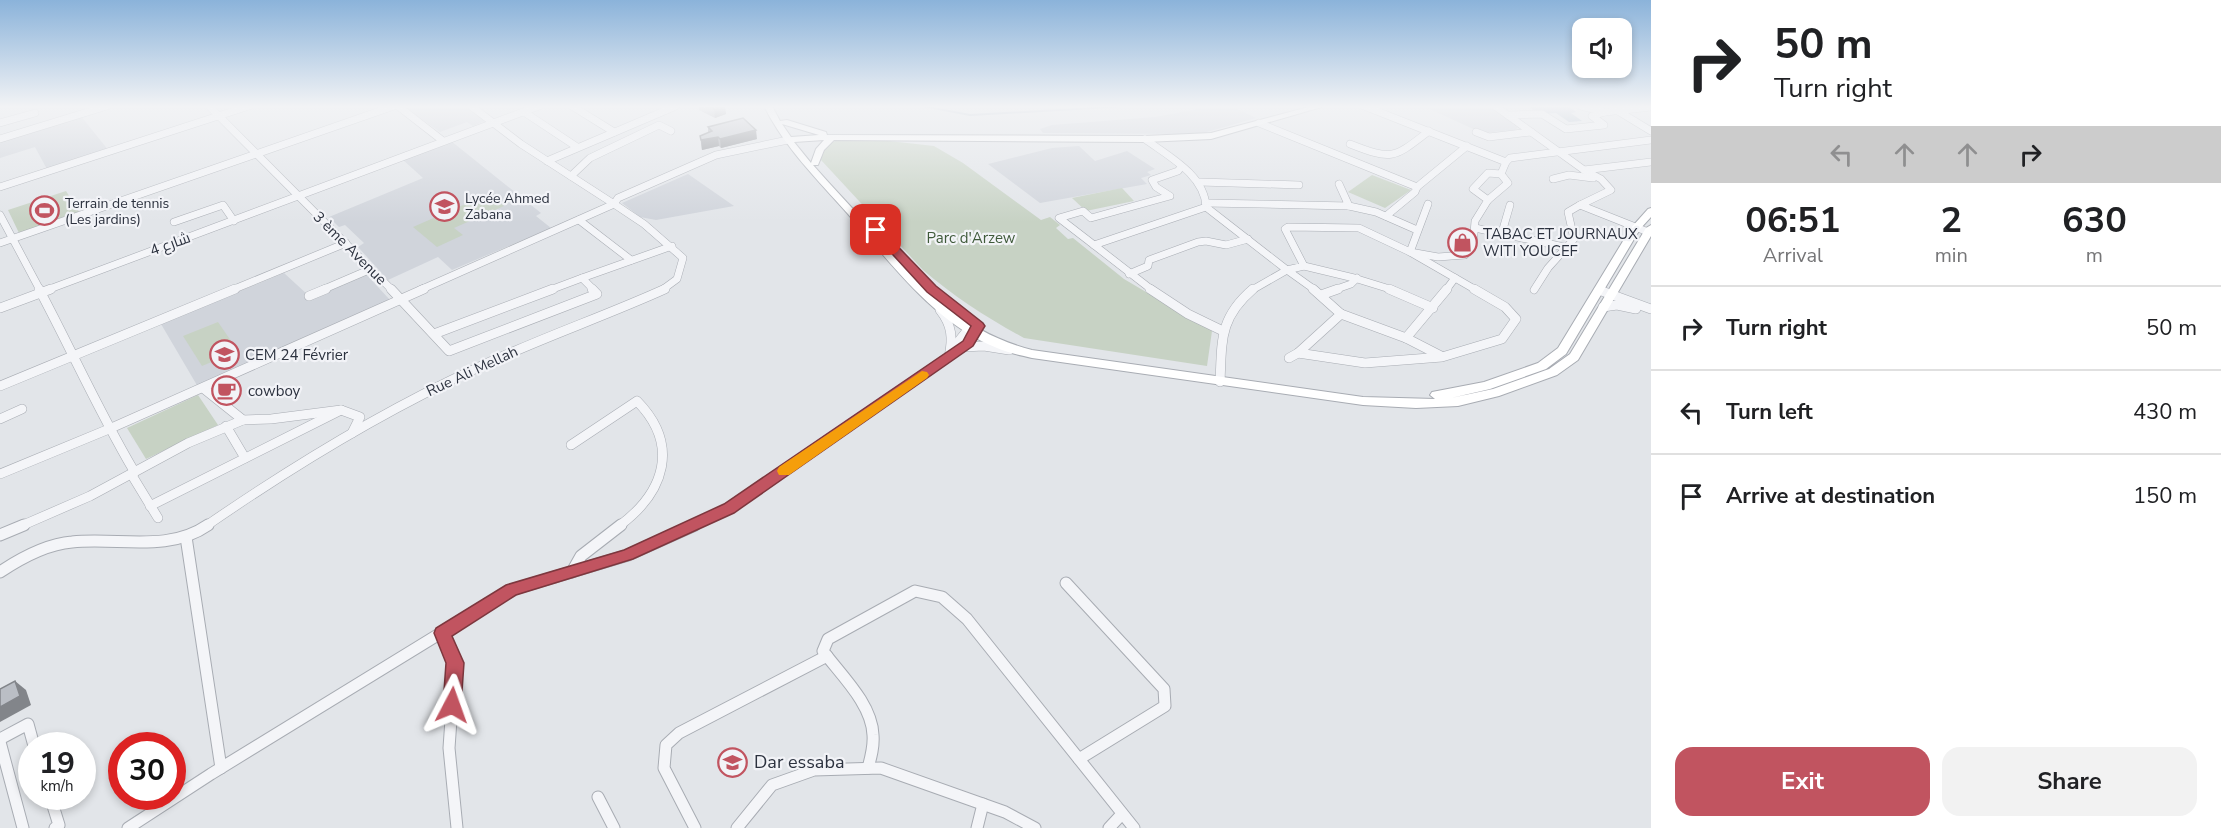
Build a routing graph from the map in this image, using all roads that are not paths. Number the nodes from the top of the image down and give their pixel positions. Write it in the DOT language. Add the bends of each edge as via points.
graph roads {
  1 [pos="131,145"];
  2 [pos="249,145"];
  3 [pos="286,145"];
  4 [pos="434,145"];
  5 [pos="524,145"];
  6 [pos="573,145"];
  7 [pos="583,145"];
  8 [pos="618,145"];
  9 [pos="765,145"];
  10 [pos="796,145"];
  11 [pos="797,145"];
  12 [pos="824,145"];
  13 [pos="1152,145"];
  14 [pos="1312,145"];
  15 [pos="1352,145"];
  16 [pos="1411,145"];
  17 [pos="1464,145"];
  18 [pos="1549,145"];
  19 [pos="1607,145"];
  20 [pos="1467,146"];
  21 [pos="577,147"];
  22 [pos="1557,150"];
  23 [pos="259,154"];
  24 [pos="547,161"];
  25 [pos="1506,162"];
  26 [pos="1651,162"];
  27 [pos="815,163"];
  28 [pos="1181,167"];
  29 [pos="1584,170"];
  30 [pos="1501,174"];
  31 [pos="571,176"];
  32 [pos="1553,179"];
  33 [pos="1601,179"];
  34 [pos="1200,182"];
  35 [pos="1340,184"];
  36 [pos="1299,185"];
  37 [pos="0,187"];
  38 [pos="1417,188"];
  39 [pos="298,197"];
  40 [pos="1488,200"];
  41 [pos="614,204"];
  42 [pos="1428,204"];
  43 [pos="1206,205"];
  44 [pos="1510,205"];
  45 [pos="1580,205"];
  46 [pos="1349,206"];
  47 [pos="1651,211"];
  48 [pos="0,215"];
  49 [pos="1386,216"];
  50 [pos="579,220"];
  51 [pos="234,221"];
  52 [pos="174,222"];
  53 [pos="1475,228"];
  54 [pos="1636,228"];
  55 [pos="1417,230"];
  56 [pos="1649,230"];
  57 [pos="1498,233"];
  58 [pos="13,239"];
  59 [pos="1248,239"];
  60 [pos="0,243"];
  61 [pos="346,243"];
  62 [pos="1094,244"];
  63 [pos="672,246"];
  64 [pos="1569,248"];
  65 [pos="1410,252"];
  66 [pos="631,260"];
  67 [pos="1304,266"];
  68 [pos="371,269"];
  69 [pos="1287,270"];
  70 [pos="1129,274"];
  71 [pos="582,278"];
  72 [pos="1357,278"];
  73 [pos="1455,278"];
  74 [pos="1618,283"];
  75 [pos="1534,290"];
  76 [pos="1599,290"];
  77 [pos="41,292"];
  78 [pos="924,292"];
  79 [pos="1321,295"];
  80 [pos="309,296"];
  81 [pos="401,299"];
  82 [pos="1608,299"];
  83 [pos="0,308"];
  84 [pos="1433,308"];
  85 [pos="1646,309"];
  86 [pos="1341,314"];
  87 [pos="976,328"];
  88 [pos="1223,331"];
  89 [pos="434,334"];
  90 [pos="1406,338"];
  91 [pos="963,347"];
  92 [pos="1017,351"];
  93 [pos="1298,353"];
  94 [pos="75,356"];
  95 [pos="948,357"];
  96 [pos="1442,357"];
  97 [pos="1289,358"];
  98 [pos="1221,378"];
  99 [pos="0,386"];
  100 [pos="203,388"];
  101 [pos="22,409"];
  102 [pos="341,410"];
  103 [pos="0,419"];
  104 [pos="243,420"];
  105 [pos="226,426"];
  106 [pos="109,429"];
  107 [pos="352,433"];
  108 [pos="571,445"];
  109 [pos="245,458"];
  110 [pos="134,471"];
  111 [pos="0,474"];
  112 [pos="150,506"];
  113 [pos="158,518"];
  114 [pos="0,535"];
  115 [pos="186,537"];
  116 [pos="0,572"];
  117 [pos="572,572"];
  118 [pos="1066,583"];
  119 [pos="442,633"];
  120 [pos="827,656"];
  121 [pos="30,732"];
  122 [pos="0,740"];
  123 [pos="1079,759"];
  124 [pos="221,768"];
  125 [pos="868,768"];
  126 [pos="598,796"];
  127 [pos="983,804"];
  128 [pos="54,810"];
  129 [pos="1122,814"];
  130 [pos="23,828"];
  131 [pos="54,828"];
  132 [pos="128,828"];
  133 [pos="457,828"];
  134 [pos="614,828"];
  135 [pos="695,828"];
  136 [pos="737,828"];
  137 [pos="977,828"];
  138 [pos="1035,828"];
  139 [pos="1109,828"];
  140 [pos="1134,828"];
  1 -- 37 [label="street"];
  2 -- 23 [label="street, 3 ème Avenue"];
  3 -- 23 [label="street"];
  4 -- 39 [label="street, شارع 4"];
  5 -- 24 [label="street"];
  6 -- 21 [label="street"];
  7 -- 21 [label="street"];
  8 -- 31 [label="street" via="590,158"];
  9 -- 41 [label="street" via="717,155 618,198"];
  10 -- 78 [label="main road" via="891,259"];
  11 -- 27 [label="main road"];
  12 -- 27 [label="main road"];
  13 -- 28 [label="street"];
  14 -- 38 [label="street"];
  15 -- 16 [label="street" via="1394,157"];
  17 -- 20 [label="street"];
  18 -- 22 [label="street"];
  19 -- 22 [label="street"];
  20 -- 25 [label="street"];
  20 -- 38 [label="street"];
  21 -- 24 [label="street"];
  22 -- 25 [label="street"];
  22 -- 29 [label="street"];
  23 -- 39 [label="street, 3 ème Avenue"];
  23 -- 58 [label="street"];
  24 -- 31 [label="street"];
  25 -- 30 [label="street"];
  26 -- 29 [label="street"];
  27 -- 87 [label="main road" via="932,289"];
  28 -- 34 [label="street"];
  28 -- 62 [label="street" via="1152,180 1170,196 1091,218 1083,211 1059,218"];
  29 -- 33 [label="street"];
  30 -- 40 [label="street" via="1508,183"];
  30 -- 40 [label="street" via="1488,173 1473,189"];
  31 -- 41 [label="street"];
  32 -- 33 [label="street" via="1569,175"];
  33 -- 45 [label="street" via="1611,190"];
  34 -- 36 [label="street"];
  34 -- 43 [label="street"];
  35 -- 46 [label="street"];
  38 -- 49 [label="street"];
  39 -- 51 [label="street, شارع 4"];
  39 -- 61 [label="street, 3 ème Avenue"];
  40 -- 53 [label="street"];
  41 -- 50 [label="street"];
  41 -- 63 [label="street"];
  42 -- 55 [label="street"];
  43 -- 46 [label="street"];
  43 -- 59 [label="street"];
  43 -- 62 [label="street"];
  44 -- 57 [label="street" via="1503,229"];
  45 -- 54 [label="street"];
  45 -- 64 [label="street" via="1568,212 1575,239"];
  46 -- 49 [label="street"];
  47 -- 54 [label="main road"];
  48 -- 58 [label="street"];
  49 -- 55 [label="street"];
  50 -- 66 [label="street"];
  50 -- 81 [label="street"];
  51 -- 52 [label="street" via="223,206"];
  51 -- 77 [label="street, شارع 4"];
  53 -- 57 [label="street"];
  53 -- 65 [label="street" via="1473,246 1466,255 1438,257"];
  54 -- 56 [label="street"];
  54 -- 76 [label="main road"];
  55 -- 65 [label="street"];
  56 -- 74 [label="main road"];
  57 -- 64 [label="street"];
  58 -- 60 [label="street"];
  58 -- 77 [label="street"];
  59 -- 69 [label="street"];
  59 -- 70 [label="street" via="1226,245 1198,242 1149,260 1148,266"];
  61 -- 68 [label="street, 3 ème Avenue"];
  61 -- 94 [label="street"];
  62 -- 70 [label="street"];
  63 -- 66 [label="street"];
  63 -- 107 [label="street, Rue Ali Mellah" via="683,258 682,271 672,286 503,355"];
  64 -- 75 [label="street" via="1555,259"];
  65 -- 67 [label="street" via="1359,228 1288,227 1285,232"];
  65 -- 73 [label="street"];
  66 -- 71 [label="street"];
  67 -- 69 [label="street"];
  67 -- 72 [label="street"];
  68 -- 80 [label="street"];
  68 -- 81 [label="street, 3 ème Avenue"];
  69 -- 79 [label="street"];
  69 -- 88 [label="street" via="1247,291"];
  70 -- 88 [label="street" via="1197,320"];
  71 -- 89 [label="street"];
  71 -- 89 [label="street, 3 ème Avenue" via="597,294 449,351"];
  72 -- 79 [label="street"];
  72 -- 84 [label="street" via="1409,295"];
  73 -- 84 [label="street"];
  73 -- 96 [label="street" via="1505,307 1516,319 1502,339"];
  74 -- 82 [label="main road"];
  74 -- 85 [label="street" via="1626,295"];
  76 -- 82 [label="street"];
  76 -- 98 [label="main road" via="1562,351 1542,366 1468,390 1450,394 1359,393"];
  77 -- 83 [label="street, شارع 4"];
  77 -- 94 [label="street"];
  78 -- 87 [label="main road"];
  78 -- 95 [label="street" via="952,328"];
  79 -- 86 [label="street"];
  81 -- 89 [label="street, 3 ème Avenue"];
  81 -- 100 [label="street"];
  82 -- 85 [label="street"];
  82 -- 85 [label="street"];
  82 -- 98 [label="main road" via="1574,357 1553,372 1458,402 1363,401"];
  84 -- 90 [label="street"];
  86 -- 90 [label="street"];
  86 -- 93 [label="street"];
  87 -- 91 [label="street"];
  87 -- 92 [label="main road" via="999,345"];
  87 -- 95 [label="street" via="959,339"];
  87 -- 98 [label="main road" via="1034,347"];
  88 -- 98 [label="street"];
  90 -- 96 [label="street"];
  91 -- 92 [label="street"];
  91 -- 95 [label="street"];
  92 -- 98 [label="main road"];
  93 -- 96 [label="street" via="1365,363"];
  93 -- 97 [label="street"];
  94 -- 99 [label="street"];
  94 -- 106 [label="street"];
  95 -- 117 [label="street" via="729,509 628,555"];
  100 -- 104 [label="street"];
  100 -- 106 [label="street"];
  101 -- 103 [label="street"];
  102 -- 104 [label="street"];
  102 -- 107 [label="street" via="360,417"];
  102 -- 109 [label="street"];
  104 -- 105 [label="street"];
  105 -- 109 [label="street"];
  105 -- 110 [label="street"];
  106 -- 110 [label="street"];
  106 -- 111 [label="street"];
  107 -- 115 [label="street, Rue Ali Mellah" via="300,462"];
  108 -- 117 [label="street" via="637,401 649,411 665,445 662,471 638,511 591,547"];
  109 -- 112 [label="street"];
  110 -- 112 [label="street" via="133,477"];
  110 -- 114 [label="street" via="100,491"];
  112 -- 113 [label="street"];
  115 -- 116 [label="street, Rue Ali Mellah" via="165,544 61,544"];
  115 -- 124 [label="street"];
  117 -- 119 [label="street" via="511,590"];
  118 -- 123 [label="street" via="1164,689 1165,706"];
  119 -- 124 [label="street"];
  119 -- 133 [label="street" via="455,663 449,748"];
  120 -- 123 [label="street" via="823,651 828,639 915,591 930,591 949,600 973,627"];
  120 -- 125 [label="street" via="872,726"];
  120 -- 135 [label="street" via="679,733 666,746 664,768"];
  121 -- 122 [label="street" via="28,724"];
  122 -- 130 [label="street"];
  123 -- 129 [label="street"];
  124 -- 132 [label="street"];
  125 -- 127 [label="street" via="881,768"];
  125 -- 136 [label="street" via="814,770 772,785"];
  126 -- 134 [label="street"];
  127 -- 137 [label="street"];
  127 -- 138 [label="street"];
  128 -- 131 [label="street" via="58,825"];
  129 -- 139 [label="street"];
  129 -- 140 [label="street"];
}
